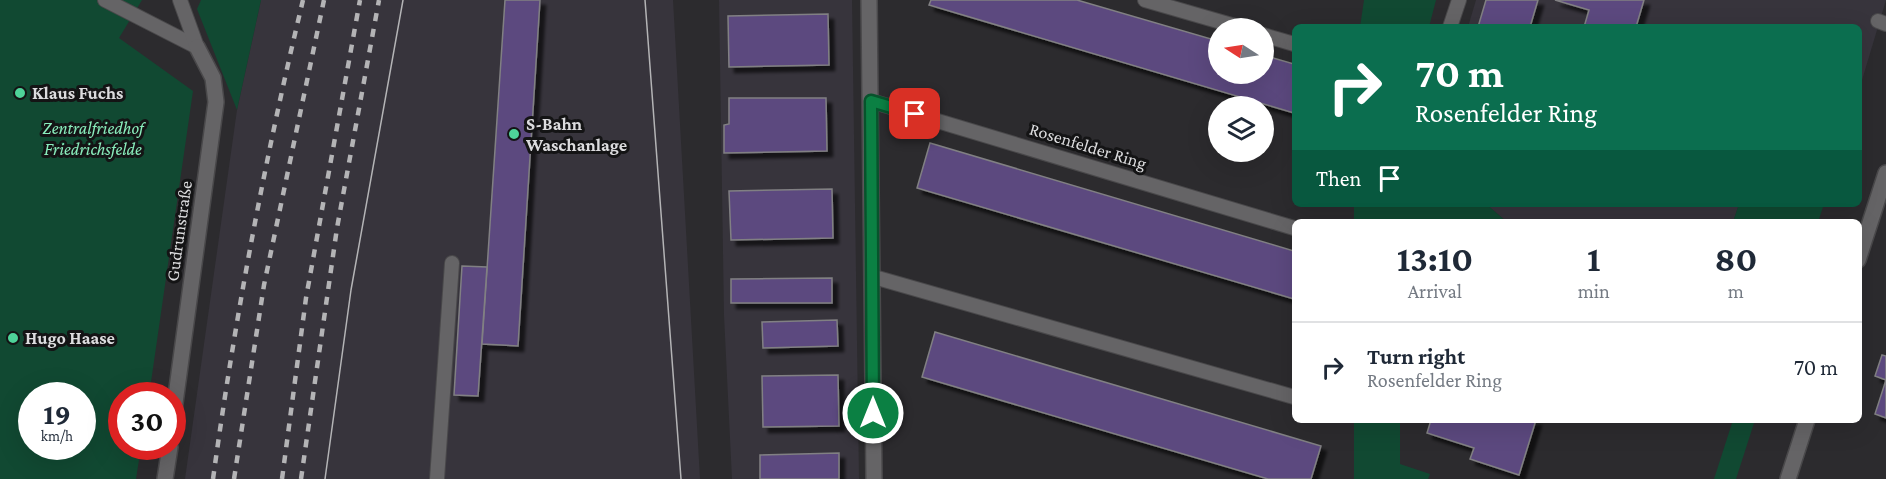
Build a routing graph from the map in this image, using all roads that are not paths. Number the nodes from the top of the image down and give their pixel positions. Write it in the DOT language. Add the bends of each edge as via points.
graph roads {
  1 [pos="105,0"];
  2 [pos="180,0"];
  3 [pos="869,0"];
  4 [pos="1145,0"];
  5 [pos="1459,0"];
  6 [pos="1208,18"];
  7 [pos="1451,24"];
  8 [pos="1274,38"];
  9 [pos="1292,43"];
  10 [pos="197,46"];
  11 [pos="871,101"];
  12 [pos="1886,173"];
  13 [pos="1292,227"];
  14 [pos="1862,248"];
  15 [pos="452,264"];
  16 [pos="874,277"];
  17 [pos="178,382"];
  18 [pos="1292,396"];
  19 [pos="1806,423"];
  20 [pos="168,460"];
  21 [pos="165,479"];
  22 [pos="436,479"];
  23 [pos="874,479"];
  24 [pos="1788,479"];
  1 -- 10 [label="lane"];
  2 -- 10 [label="lane"];
  3 -- 11 [label="street"];
  4 -- 6 [label="lane"];
  5 -- 7 [label="lane"];
  8 -- 9 [label="lane"];
  10 -- 17 [label="street, Gudrunstraße" via="213,78 216,102"];
  11 -- 13 [label="lane, Rosenfelder Ring"];
  11 -- 16 [label="street"];
  12 -- 14 [label="street"];
  15 -- 22 [label="lane"];
  16 -- 18 [label="lane"];
  16 -- 23 [label="street"];
  19 -- 24 [label="street"];
  20 -- 21 [label="street"];
}
